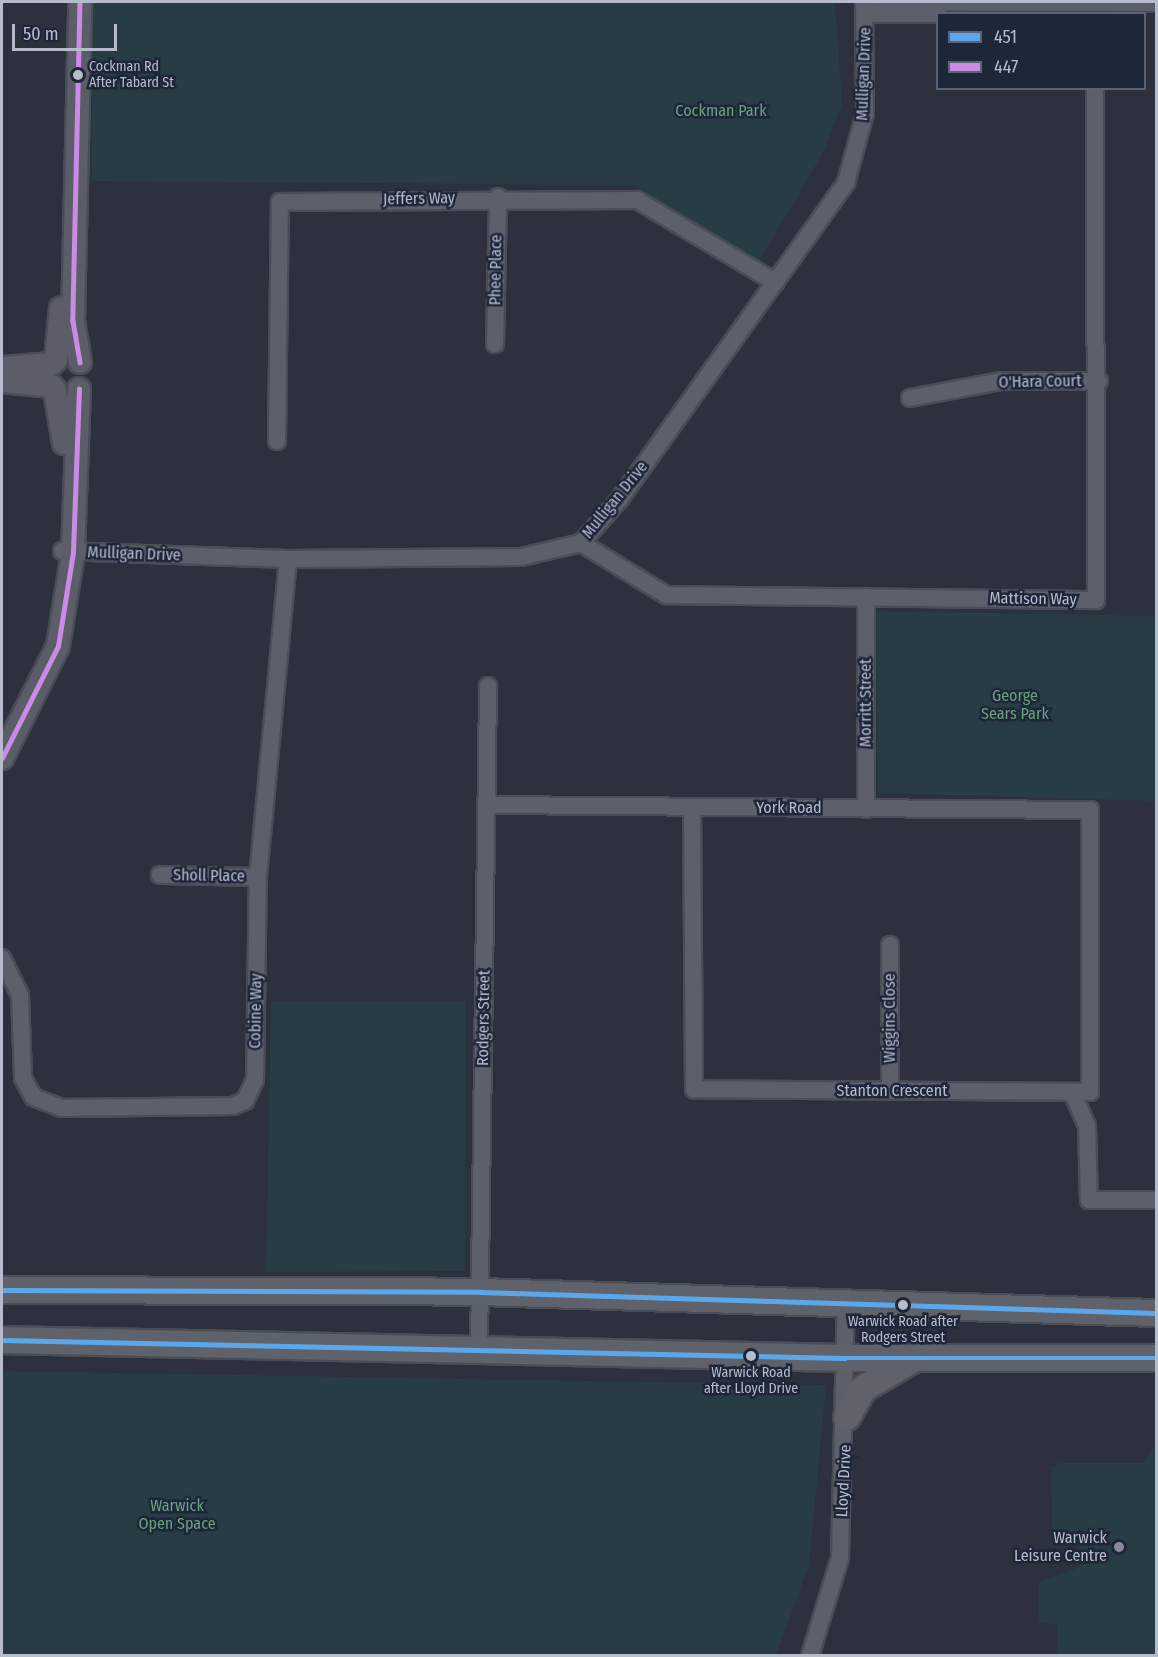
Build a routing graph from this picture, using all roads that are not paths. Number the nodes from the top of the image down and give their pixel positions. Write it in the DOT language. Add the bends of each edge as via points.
graph roads {
  1 [pos="69,2"];
  2 [pos="80,2"];
  3 [pos="1156,3"];
  4 [pos="864,6"];
  5 [pos="1094,8"];
  6 [pos="936,14"];
  7 [pos="1095,90"];
  8 [pos="498,197"];
  9 [pos="775,282"];
  10 [pos="495,344"];
  11 [pos="80,362"];
  12 [pos="2,368"];
  13 [pos="54,375"];
  14 [pos="2,381"];
  15 [pos="1099,381"];
  16 [pos="79,389"];
  17 [pos="910,398"];
  18 [pos="277,441"];
  19 [pos="581,543"];
  20 [pos="68,551"];
  21 [pos="288,559"];
  22 [pos="866,597"];
  23 [pos="488,686"];
  24 [pos="2,737"];
  25 [pos="2,759"];
  26 [pos="488,805"];
  27 [pos="692,807"];
  28 [pos="866,808"];
  29 [pos="160,875"];
  30 [pos="258,877"];
  31 [pos="890,945"];
  32 [pos="2,958"];
  33 [pos="890,1090"];
  34 [pos="1071,1092"];
  35 [pos="1156,1200"];
  36 [pos="2,1290"];
  37 [pos="480,1293"];
  38 [pos="846,1301"];
  39 [pos="1156,1313"];
  40 [pos="2,1340"];
  41 [pos="479,1350"];
  42 [pos="920,1356"];
  43 [pos="845,1358"];
  44 [pos="1156,1358"];
  45 [pos="847,1417"];
  46 [pos="810,1656"];
  1 -- 13 [label="main road" via="66,200"];
  2 -- 11 [label="main road" via="73,321"];
  3 -- 5 [label="street"];
  4 -- 5 [label="street"];
  4 -- 6 [label="street"];
  4 -- 9 [label="street, Mulligan Drive" via="865,113 858,149 846,183"];
  7 -- 15 [label="street, Mattison Way"];
  8 -- 9 [label="street, Jeffers Way" via="637,200"];
  8 -- 10 [label="street, Phee Place"];
  8 -- 18 [label="street, Jeffers Way" via="280,202"];
  9 -- 19 [label="street, Mulligan Drive" via="619,501"];
  11 -- 13 [label="main road" via="69,357"];
  11 -- 16 [label="main road" via="86,376"];
  12 -- 13 [label="main road"];
  13 -- 14 [label="main road"];
  13 -- 16 [label="main road" via="67,394"];
  13 -- 20 [label="main road" via="64,439"];
  15 -- 17 [label="street, O'Hara Court" via="1001,381"];
  15 -- 22 [label="street, Mattison Way" via="1095,600"];
  16 -- 20 [label="main road"];
  19 -- 21 [label="street, Mulligan Drive" via="521,557"];
  19 -- 22 [label="street, Mattison Way" via="666,595"];
  20 -- 21 [label="street, Mulligan Drive"];
  20 -- 24 [label="main road" via="45,643"];
  20 -- 25 [label="main road" via="58,646"];
  21 -- 30 [label="street, Cobine Way"];
  22 -- 28 [label="street, Morritt Street"];
  23 -- 26 [label="street, Rodgers Street"];
  26 -- 27 [label="street, York Road"];
  26 -- 37 [label="street, Rodgers Street"];
  27 -- 28 [label="street, York Road"];
  27 -- 33 [label="street, Stanton Crescent" via="694,1089"];
  28 -- 34 [label="street, York Road" via="1090,810 1090,1092"];
  29 -- 30 [label="street, Sholl Place"];
  30 -- 32 [label="street, Cobine Way" via="255,1080 245,1101 233,1106 61,1108 33,1097 23,1078 20,995"];
  31 -- 33 [label="street, Wiggins Close"];
  33 -- 34 [label="street, Stanton Crescent"];
  34 -- 35 [label="street" via="1087,1125 1089,1200"];
  36 -- 37 [label="main road"];
  37 -- 38 [label="main road"];
  37 -- 41 [label="street, Rodgers Street"];
  38 -- 39 [label="main road"];
  38 -- 43 [label="street, Lloyd Drive"];
  40 -- 41 [label="main road"];
  41 -- 43 [label="main road"];
  42 -- 43 [label="main road"];
  42 -- 44 [label="main road"];
  42 -- 45 [label="main road" via="864,1388"];
  43 -- 45 [label="street, Lloyd Drive"];
  45 -- 46 [label="street, Lloyd Drive" via="840,1558"];
}
